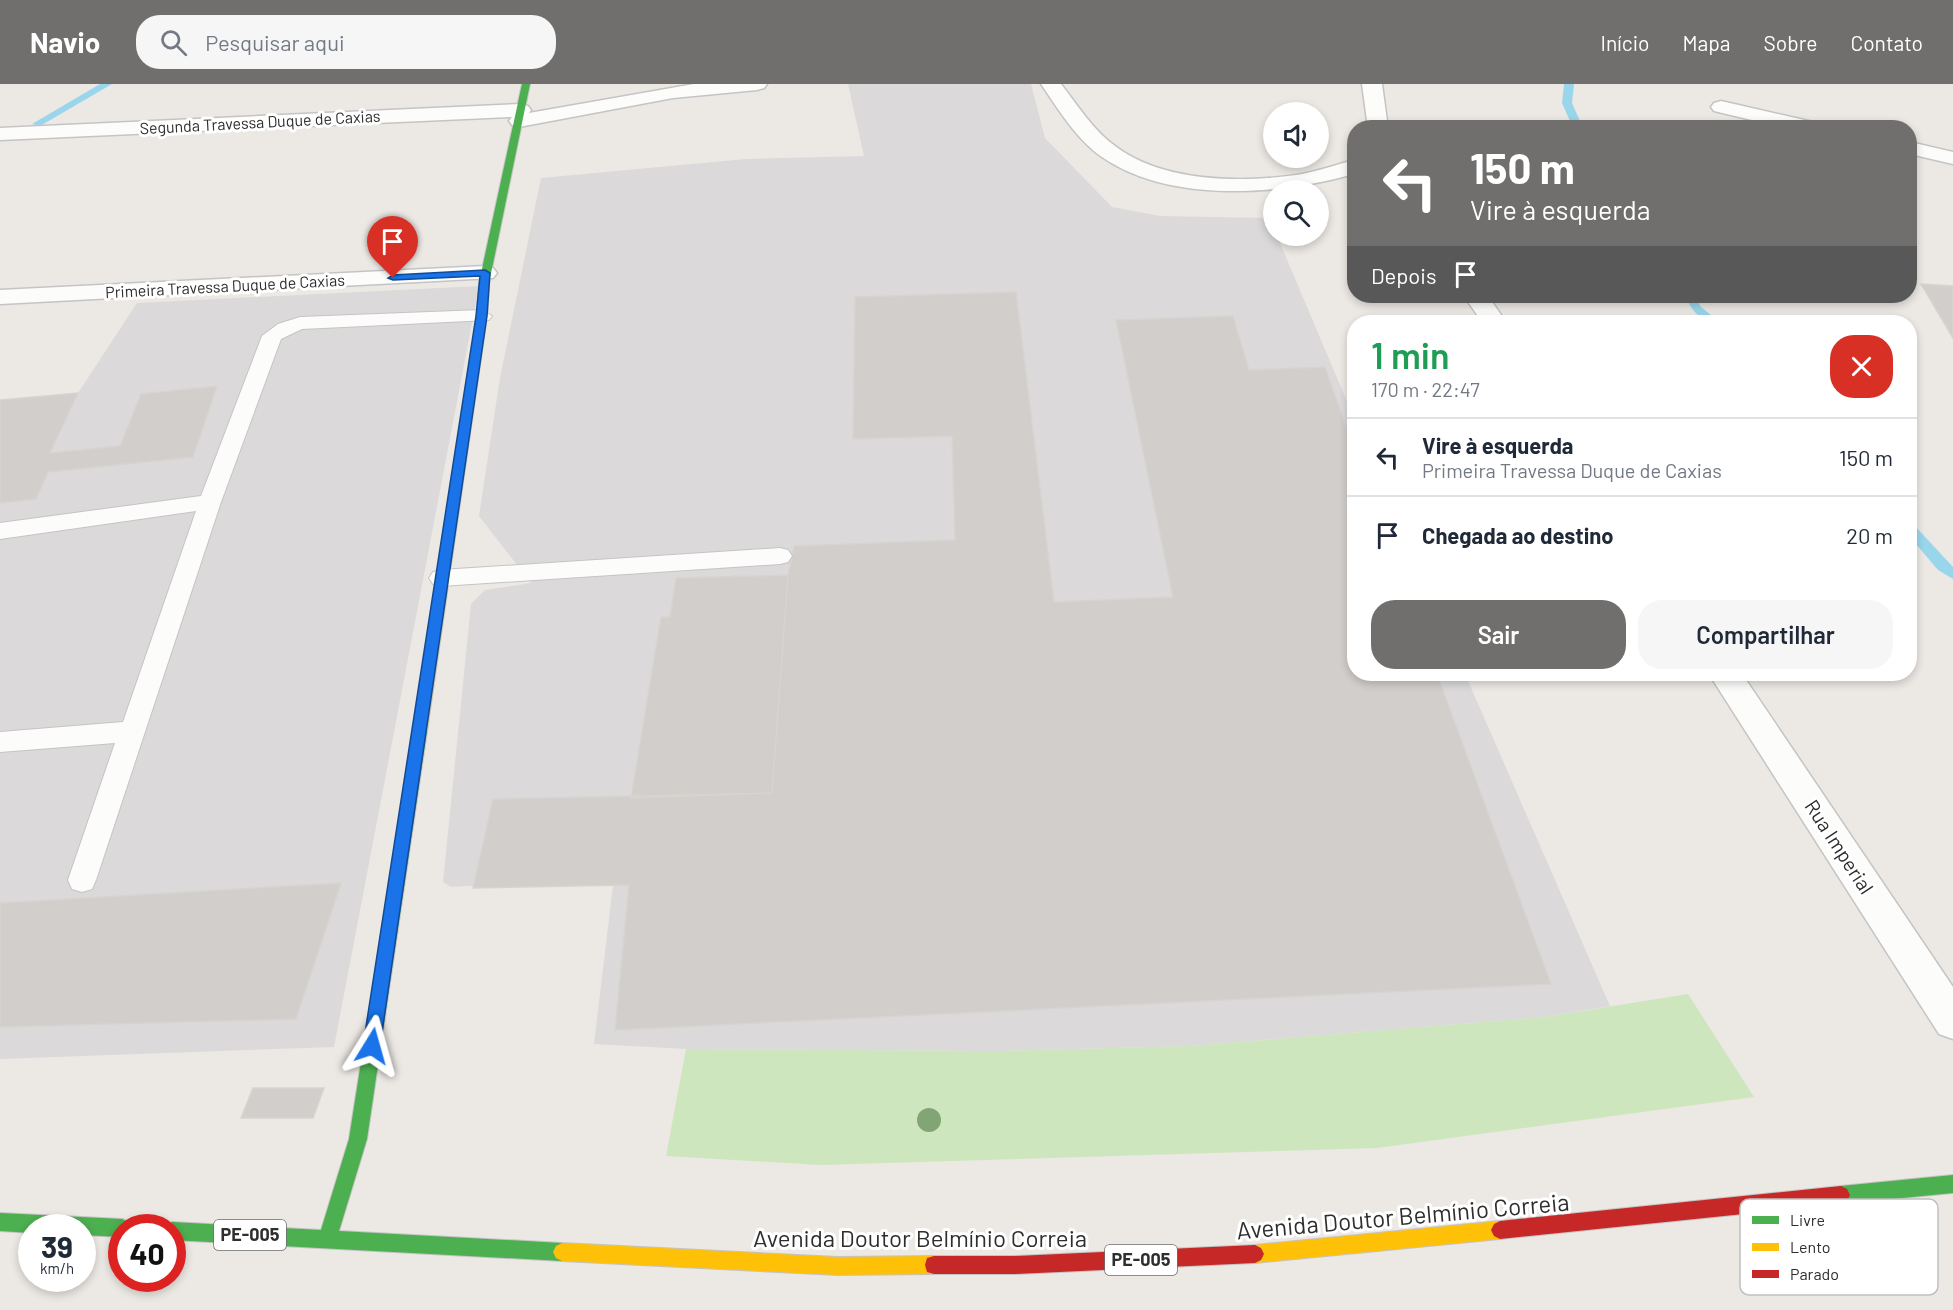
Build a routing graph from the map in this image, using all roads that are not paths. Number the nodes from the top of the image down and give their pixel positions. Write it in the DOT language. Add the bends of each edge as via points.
graph roads {
  1 [pos="526,84"];
  2 [pos="757,84"];
  3 [pos="1051,84"];
  4 [pos="1372,84"];
  5 [pos="1721,107"];
  6 [pos="520,115"];
  7 [pos="1377,120"];
  8 [pos="1779,120"];
  9 [pos="0,134"];
  10 [pos="1917,150"];
  11 [pos="1953,158"];
  12 [pos="1347,169"];
  13 [pos="485,273"];
  14 [pos="0,297"];
  15 [pos="482,316"];
  16 [pos="210,502"];
  17 [pos="0,531"];
  18 [pos="780,556"];
  19 [pos="441,578"];
  20 [pos="1730,681"];
  21 [pos="132,731"];
  22 [pos="0,742"];
  23 [pos="82,880"];
  24 [pos="1953,1021"];
  25 [pos="1953,1184"];
  26 [pos="1805,1199"];
  27 [pos="1740,1206"];
  28 [pos="0,1222"];
  29 [pos="108,1227"];
  30 [pos="186,1232"];
  31 [pos="327,1239"];
  1 -- 6 [label="street"];
  2 -- 6 [label="street, Segunda Travessa Duque de Caxias"];
  3 -- 12 [label="street" via="1108,151 1146,171 1211,182 1280,183"];
  4 -- 7 [label="street"];
  5 -- 8 [label="street"];
  6 -- 9 [label="street, Segunda Travessa Duque de Caxias"];
  6 -- 13 [label="street"];
  10 -- 11 [label="street"];
  13 -- 14 [label="street, Primeira Travessa Duque de Caxias"];
  13 -- 15 [label="street"];
  15 -- 16 [label="lane" via="300,323 272,336"];
  15 -- 19 [label="street"];
  16 -- 17 [label="lane"];
  16 -- 21 [label="lane"];
  18 -- 19 [label="lane"];
  19 -- 31 [label="street" via="358,1139"];
  20 -- 24 [label="street, Rua Imperial"];
  21 -- 22 [label="lane"];
  21 -- 23 [label="lane"];
  25 -- 26 [label="street, Avenida Doutor Belmínio Correia / PE-005"];
  27 -- 31 [label="street, Avenida Doutor Belmínio Correia / PE-005" via="1264,1254 1015,1265 838,1266"];
  28 -- 29 [label="street"];
  30 -- 31 [label="street, Avenida Doutor Belmínio Correia / PE-005"];
}
